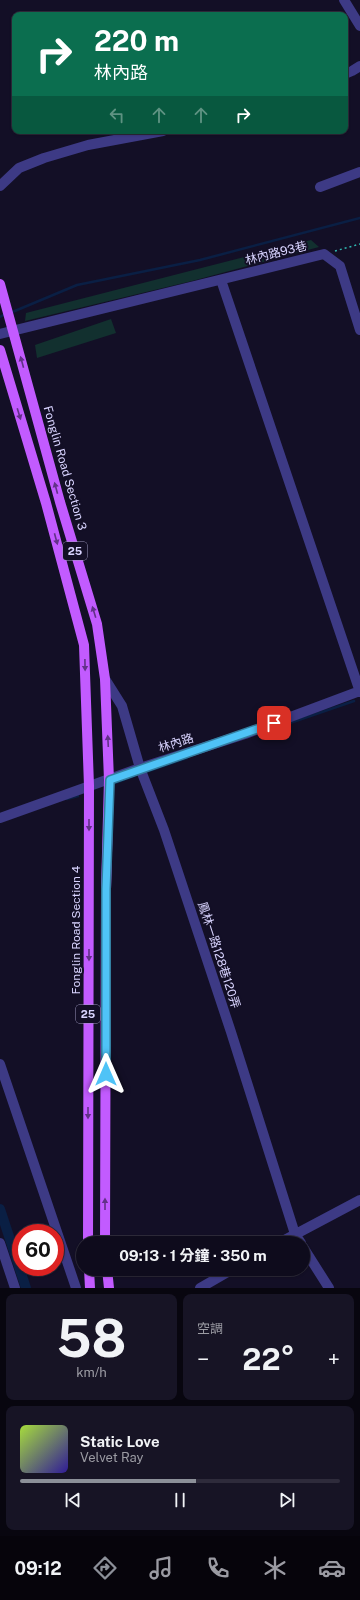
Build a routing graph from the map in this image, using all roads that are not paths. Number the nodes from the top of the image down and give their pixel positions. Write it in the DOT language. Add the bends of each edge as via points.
graph roads {
  1 [pos="344,0"];
  2 [pos="360,26"];
  3 [pos="360,66"];
  4 [pos="348,73"];
  5 [pos="147,134"];
  6 [pos="360,172"];
  7 [pos="0,186"];
  8 [pos="320,187"];
  9 [pos="221,280"];
  10 [pos="1,291"];
  11 [pos="13,328"];
  12 [pos="360,330"];
  13 [pos="0,334"];
  14 [pos="0,350"];
  15 [pos="105,679"];
  16 [pos="360,691"];
  17 [pos="140,768"];
  18 [pos="110,780"];
  19 [pos="89,786"];
  20 [pos="0,818"];
  21 [pos="0,1064"];
  22 [pos="360,1200"];
  23 [pos="295,1234"];
  24 [pos="88,1236"];
  25 [pos="105,1236"];
  26 [pos="291,1236"];
  27 [pos="0,1243"];
  28 [pos="310,1258"];
  29 [pos="89,1276"];
  30 [pos="108,1276"];
  31 [pos="221,1276"];
  32 [pos="15,1288"];
  33 [pos="76,1288"];
  34 [pos="90,1288"];
  35 [pos="109,1288"];
  36 [pos="200,1288"];
  37 [pos="329,1288"];
  1 -- 2 [label="street"];
  3 -- 4 [label="street"];
  5 -- 7 [label="street" via="88,145 44,158 19,168"];
  6 -- 8 [label="street"];
  9 -- 11 [label="street, 林內路93巷"];
  9 -- 12 [label="street, 林內路93巷" via="324,254 340,266"];
  9 -- 16 [label="street"];
  10 -- 11 [label="main road, Fonglin Road Section 3 / 25"];
  11 -- 13 [label="street, 林內路93巷"];
  15 -- 11 [label="main road, Fonglin Road Section 3 / 25, one-way" via="97,624 60,502"];
  14 -- 19 [label="main road, 25, one-way" via="46,503 84,645"];
  15 -- 17 [label="street, 鳳林一路128巷120弄" via="122,706"];
  18 -- 15 [label="main road, Fonglin Road Section 3 / 25, one-way"];
  16 -- 17 [label="street, 林內路" via="245,734"];
  17 -- 18 [label="street, 林內路"];
  17 -- 23 [label="street, 鳳林一路128巷120弄" via="164,830 234,1039"];
  18 -- 19 [label="street, 林內路"];
  25 -- 18 [label="main road, 25, one-way" via="106,897"];
  19 -- 20 [label="street, 林內路"];
  19 -- 24 [label="main road, Fonglin Road Section 4 / 25, one-way"];
  21 -- 33 [label="street"];
  22 -- 23 [label="street"];
  23 -- 26 [label="street"];
  27 -- 32 [label="street"];
  28 -- 37 [label="street"];
  29 -- 34 [label="main road"];
  30 -- 35 [label="main road"];
  31 -- 36 [label="street"];
}
